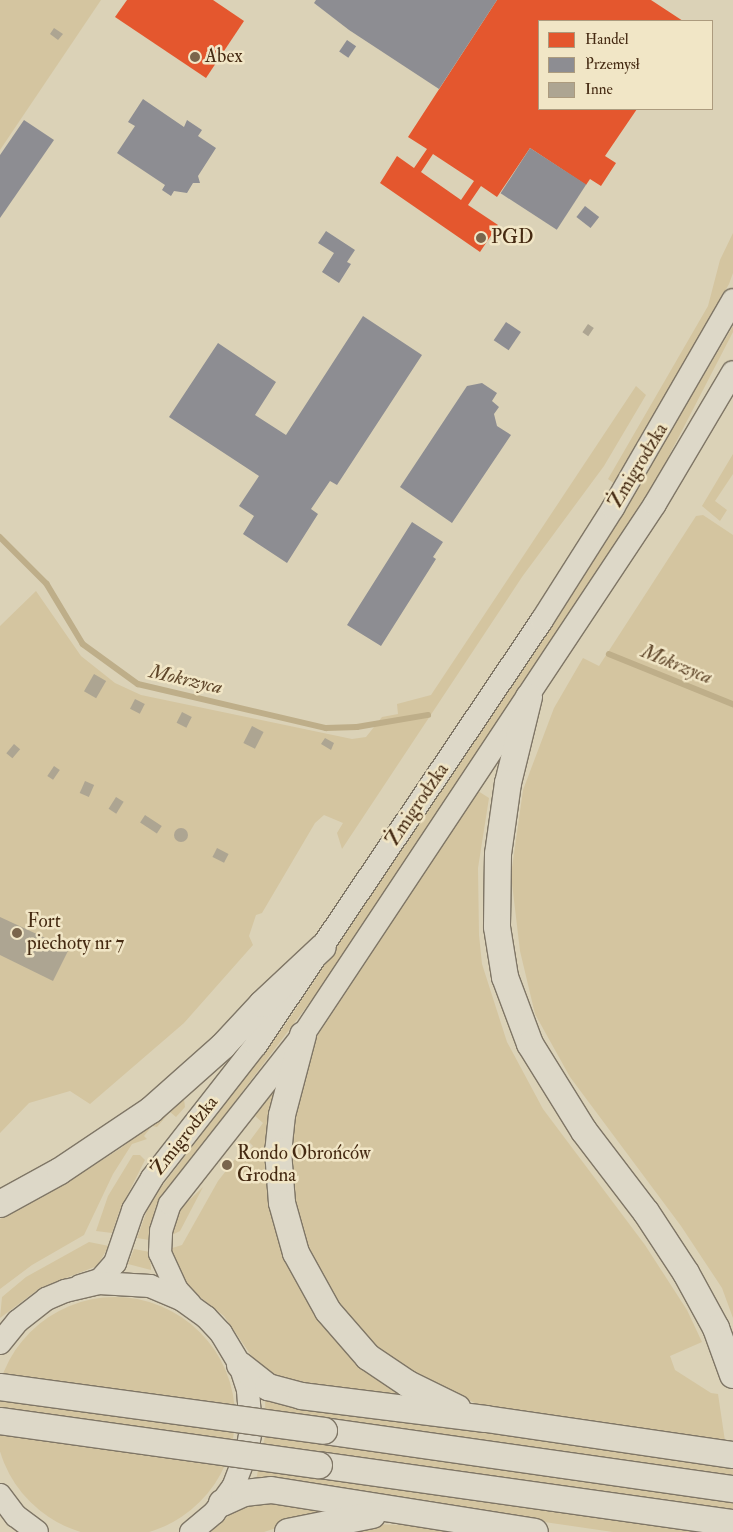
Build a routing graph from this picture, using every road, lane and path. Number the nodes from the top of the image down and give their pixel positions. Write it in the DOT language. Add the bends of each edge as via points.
graph roads {
  1 [pos="733,300"];
  2 [pos="733,372"];
  3 [pos="529,696"];
  4 [pos="323,947"];
  5 [pos="303,1035"];
  6 [pos="0,1204"];
  7 [pos="80,1286"];
  8 [pos="190,1304"];
  9 [pos="0,1343"];
  10 [pos="240,1365"];
  11 [pos="733,1375"];
  12 [pos="0,1387"];
  13 [pos="486,1419"];
  14 [pos="0,1421"];
  15 [pos="733,1455"];
  16 [pos="733,1489"];
  17 [pos="0,1495"];
  18 [pos="222,1503"];
  19 [pos="402,1513"];
  20 [pos="733,1523"];
  21 [pos="37,1532"];
  22 [pos="192,1532"];
  23 [pos="288,1532"];
  24 [pos="535,1532"];
  1 -- 4 [label="main road, Żmigrodzka" via="613,508"];
  2 -- 3 [label="main road, Żmigrodzka" via="655,504"];
  3 -- 5 [label="main road, Żmigrodzka"];
  3 -- 11 [label="highway" via="508,783 498,854 496,927 504,978 530,1044 584,1131 646,1212 686,1272 716,1328"];
  4 -- 6 [label="highway" via="223,1046 150,1110 60,1171"];
  4 -- 7 [label="main road, Żmigrodzka" via="256,1045 152,1178 133,1210 115,1263 100,1280"];
  5 -- 8 [label="main road, Żmigrodzka" via="165,1214 160,1253 177,1290"];
  5 -- 13 [label="highway" via="282,1115 278,1151 288,1228 306,1276 338,1324 368,1357 428,1395"];
  7 -- 8 [label="main road" via="130,1282 171,1293"];
  7 -- 9 [label="main road" via="46,1299 29,1311"];
  8 -- 10 [label="main road" via="221,1333"];
  10 -- 13 [label="highway" via="268,1387 285,1393"];
  10 -- 18 [label="main road" via="248,1390 251,1430 242,1469"];
  12 -- 16 [label="highway, bridge"];
  13 -- 15 [label="highway"];
  14 -- 20 [label="highway, bridge"];
  17 -- 21 [label="main road" via="16,1516"];
  18 -- 19 [label="highway" via="244,1493 271,1490"];
  18 -- 22 [label="main road"];
  19 -- 23 [label="highway" via="333,1521"];
  19 -- 24 [label="highway"];
}
